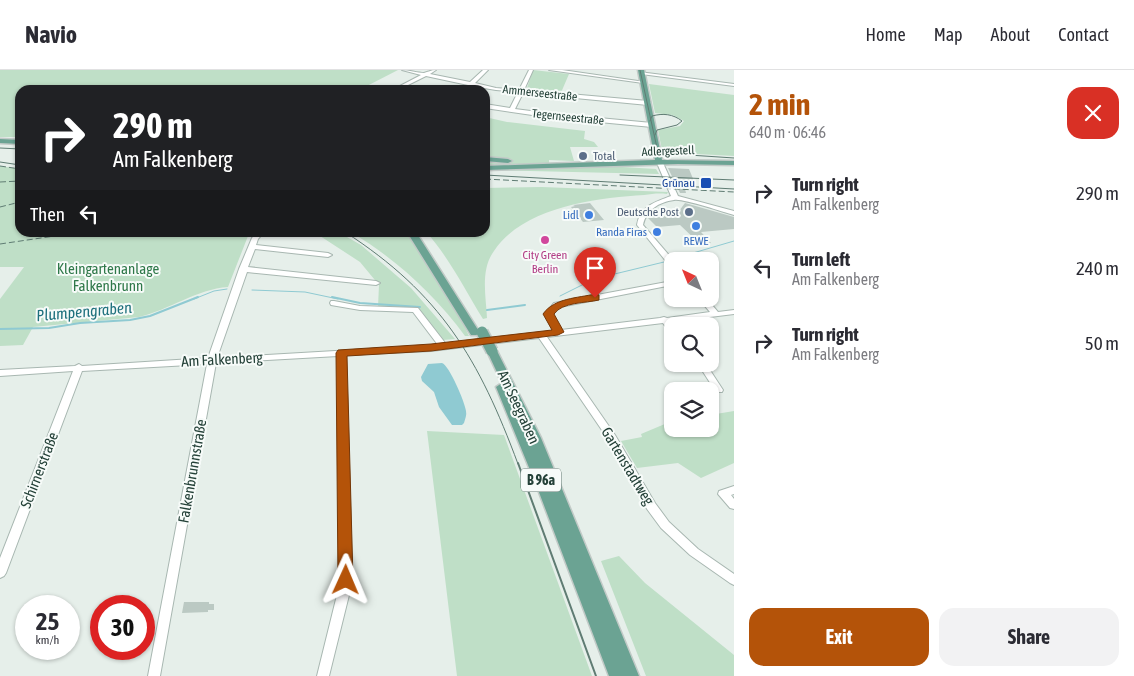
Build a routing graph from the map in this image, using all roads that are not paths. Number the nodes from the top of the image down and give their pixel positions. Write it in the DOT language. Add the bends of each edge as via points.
graph roads {
  1 [pos="404,70"];
  2 [pos="434,70"];
  3 [pos="486,70"];
  4 [pos="531,70"];
  5 [pos="551,70"];
  6 [pos="641,72"];
  7 [pos="425,75"];
  8 [pos="643,82"];
  9 [pos="406,85"];
  10 [pos="470,85"];
  11 [pos="734,85"];
  12 [pos="490,88"];
  13 [pos="522,92"];
  14 [pos="648,103"];
  15 [pos="490,107"];
  16 [pos="512,110"];
  17 [pos="652,125"];
  18 [pos="0,143"];
  19 [pos="15,143"];
  20 [pos="490,159"];
  21 [pos="734,163"];
  22 [pos="660,164"];
  23 [pos="602,165"];
  24 [pos="490,168"];
  25 [pos="675,197"];
  26 [pos="734,213"];
  27 [pos="256,237"];
  28 [pos="415,237"];
  29 [pos="420,237"];
  30 [pos="252,247"];
  31 [pos="664,254"];
  32 [pos="328,255"];
  33 [pos="243,269"];
  34 [pos="376,283"];
  35 [pos="664,285"];
  36 [pos="334,303"];
  37 [pos="711,308"];
  38 [pos="730,313"];
  39 [pos="716,314"];
  40 [pos="685,317"];
  41 [pos="664,319"];
  42 [pos="734,322"];
  43 [pos="558,332"];
  44 [pos="479,333"];
  45 [pos="541,334"];
  46 [pos="443,346"];
  47 [pos="488,351"];
  48 [pos="342,353"];
  49 [pos="212,360"];
  50 [pos="79,367"];
  51 [pos="708,372"];
  52 [pos="0,373"];
  53 [pos="720,390"];
  54 [pos="734,490"];
  55 [pos="734,505"];
  56 [pos="0,573"];
  57 [pos="734,580"];
  58 [pos="154,676"];
  59 [pos="323,676"];
  60 [pos="617,676"];
  61 [pos="631,676"];
  1 -- 7 [label="street, Ammerseestraße"];
  2 -- 7 [label="street"];
  3 -- 10 [label="street"];
  4 -- 13 [label="street"];
  5 -- 8 [label="street"];
  6 -- 8 [label="main road"];
  6 -- 11 [label="street"];
  7 -- 9 [label="street"];
  7 -- 10 [label="street, Ammerseestraße"];
  8 -- 14 [label="main road"];
  12 -- 13 [label="street, Ammerseestraße"];
  13 -- 14 [label="street, Ammerseestraße"];
  13 -- 16 [label="street"];
  14 -- 17 [label="main road"];
  15 -- 16 [label="street, Tegernseestraße"];
  16 -- 17 [label="street, Tegernseestraße"];
  17 -- 22 [label="main road"];
  18 -- 19 [label="main road"];
  20 -- 23 [label="main road, Adlergestell"];
  21 -- 22 [label="main road, Adlergestell"];
  22 -- 23 [label="main road, Adlergestell"];
  22 -- 25 [label="street"];
  23 -- 24 [label="main road, Adlergestell"];
  25 -- 26 [label="street"];
  25 -- 31 [label="street" via="644,210 640,216 640,225"];
  27 -- 30 [label="street, Falkenbrunnstraße"];
  28 -- 44 [label="main road, Am Seegraben / B 96a"];
  29 -- 44 [label="main road, Am Seegraben / B 96a"];
  30 -- 32 [label="street"];
  30 -- 33 [label="street, Falkenbrunnstraße"];
  33 -- 34 [label="street"];
  33 -- 49 [label="street, Falkenbrunnstraße"];
  35 -- 43 [label="street" via="557,305 549,314"];
  36 -- 46 [label="street" via="360,308 415,310"];
  37 -- 39 [label="street"];
  38 -- 39 [label="street, Am Falkenberg"];
  38 -- 42 [label="street"];
  39 -- 40 [label="street, Am Falkenberg"];
  41 -- 43 [label="street, Am Falkenberg"];
  43 -- 45 [label="street, Am Falkenberg"];
  44 -- 47 [label="main road, Am Seegraben / B 96a"];
  45 -- 46 [label="street, Am Falkenberg"];
  45 -- 57 [label="street, Gartenstadtweg" via="612,437 665,525 694,552"];
  46 -- 48 [label="street, Am Falkenberg"];
  47 -- 60 [label="main road, Am Seegraben / B 96a"];
  47 -- 61 [label="main road, Am Seegraben / B 96a" via="535,438"];
  48 -- 49 [label="street, Am Falkenberg"];
  48 -- 59 [label="street" via="346,569 345,586"];
  49 -- 50 [label="street, Am Falkenberg"];
  49 -- 58 [label="street, Falkenbrunnstraße"];
  50 -- 52 [label="street, Am Falkenberg"];
  50 -- 56 [label="street, Schirnerstraße"];
  51 -- 53 [label="street"];
  54 -- 55 [label="street" via="723,494"];
}
